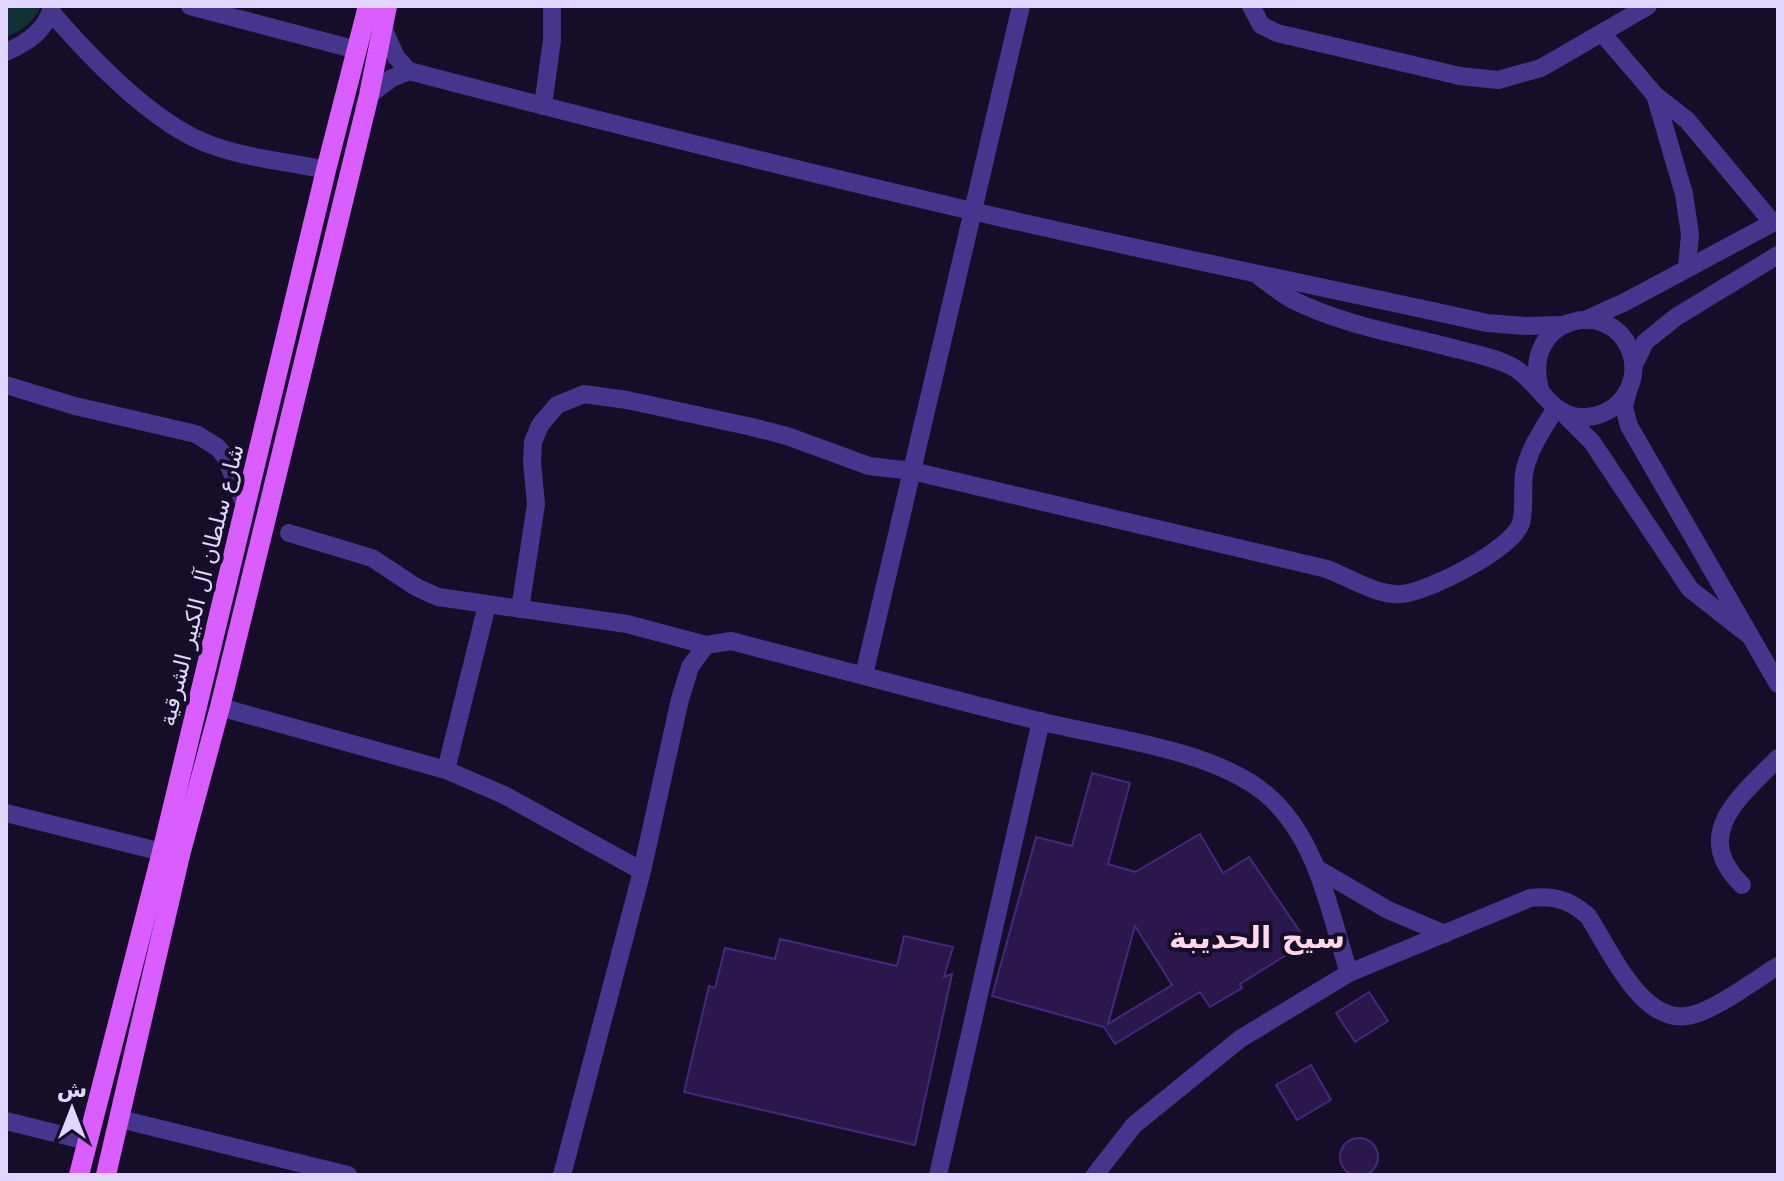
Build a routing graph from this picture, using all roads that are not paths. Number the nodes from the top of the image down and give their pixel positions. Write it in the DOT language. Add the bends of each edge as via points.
graph roads {
  1 [pos="190,6"];
  2 [pos="368,6"];
  3 [pos="387,6"];
  4 [pos="552,6"];
  5 [pos="1021,6"];
  6 [pos="1251,6"];
  7 [pos="1648,6"];
  8 [pos="51,9"];
  9 [pos="384,30"];
  10 [pos="1602,33"];
  11 [pos="357,50"];
  12 [pos="6,52"];
  13 [pos="409,71"];
  14 [pos="369,95"];
  15 [pos="1655,95"];
  16 [pos="543,106"];
  17 [pos="326,170"];
  18 [pos="972,211"];
  19 [pos="1775,221"];
  20 [pos="1778,255"];
  21 [pos="1687,268"];
  22 [pos="1256,274"];
  23 [pos="1585,320"];
  24 [pos="1563,325"];
  25 [pos="1634,365"];
  26 [pos="6,385"];
  27 [pos="1540,389"];
  28 [pos="1629,390"];
  29 [pos="1559,410"];
  30 [pos="912,471"];
  31 [pos="245,505"];
  32 [pos="289,533"];
  33 [pos="487,605"];
  34 [pos="520,609"];
  35 [pos="1749,634"];
  36 [pos="706,645"];
  37 [pos="864,675"];
  38 [pos="1778,684"];
  39 [pos="220,707"];
  40 [pos="1041,721"];
  41 [pos="1778,758"];
  42 [pos="446,770"];
  43 [pos="6,813"];
  44 [pos="162,852"];
  45 [pos="1316,868"];
  46 [pos="642,871"];
  47 [pos="1742,885"];
  48 [pos="1445,934"];
  49 [pos="1778,966"];
  50 [pos="1349,973"];
  51 [pos="120,1119"];
  52 [pos="6,1121"];
  53 [pos="87,1141"];
  54 [pos="79,1175"];
  55 [pos="106,1175"];
  56 [pos="348,1175"];
  57 [pos="562,1175"];
  58 [pos="938,1175"];
  59 [pos="1095,1175"];
  1 -- 11 [label="street"];
  2 -- 11 [label="main road, شارع سلطان آل الكبير الشرقية"];
  3 -- 9 [label="main road"];
  4 -- 16 [label="street"];
  5 -- 18 [label="street"];
  6 -- 10 [label="street" via="1261,25 1277,33 1498,80 1541,68"];
  7 -- 10 [label="street"];
  8 -- 12 [label="street" via="40,31"];
  8 -- 17 [label="street" via="97,65 192,137 233,152"];
  9 -- 13 [label="street"];
  9 -- 14 [label="main road"];
  10 -- 15 [label="street"];
  11 -- 17 [label="main road, شارع سلطان آل الكبير الشرقية"];
  13 -- 14 [label="street"];
  13 -- 16 [label="street"];
  14 -- 39 [label="main road"];
  15 -- 19 [label="street" via="1687,120"];
  15 -- 21 [label="street" via="1684,194 1690,234"];
  16 -- 18 [label="street"];
  17 -- 31 [label="main road, شارع سلطان آل الكبير الشرقية"];
  18 -- 22 [label="street"];
  18 -- 30 [label="street"];
  19 -- 21 [label="street"];
  20 -- 25 [label="street" via="1676,317 1645,342"];
  21 -- 23 [label="street"];
  22 -- 24 [label="street" via="1487,323"];
  22 -- 27 [label="street" via="1291,299 1355,324 1513,367"];
  23 -- 24 [label="street"];
  23 -- 25 [label="street" via="1613,328"];
  24 -- 27 [label="street" via="1551,333 1536,359"];
  25 -- 28 [label="street"];
  26 -- 31 [label="street" via="196,434 225,456"];
  27 -- 29 [label="street"];
  28 -- 29 [label="street" via="1620,403 1593,417"];
  28 -- 35 [label="street" via="1624,407 1629,426"];
  29 -- 30 [label="street" via="1529,457 1517,531 1437,584 1401,594 1327,569"];
  29 -- 35 [label="street" via="1592,442 1690,589"];
  30 -- 34 [label="street" via="858,463 752,427 584,394 557,405 533,442 536,504"];
  30 -- 37 [label="street"];
  31 -- 44 [label="main road, شارع سلطان آل الكبير الشرقية"];
  32 -- 33 [label="street" via="372,558 438,597"];
  33 -- 34 [label="street"];
  33 -- 42 [label="street"];
  34 -- 36 [label="street" via="627,624"];
  35 -- 38 [label="street"];
  36 -- 37 [label="street" via="731,641"];
  36 -- 46 [label="street" via="690,667 680,699"];
  37 -- 40 [label="street"];
  39 -- 42 [label="street"];
  39 -- 51 [label="main road"];
  40 -- 45 [label="street" via="1202,759 1234,772 1287,815"];
  40 -- 58 [label="street"];
  41 -- 47 [label="street" via="1735,802 1720,829 1722,860"];
  42 -- 46 [label="street" via="504,795"];
  43 -- 44 [label="street"];
  44 -- 53 [label="main road, شارع سلطان آل الكبير الشرقية"];
  45 -- 48 [label="street" via="1388,910"];
  45 -- 50 [label="street"];
  46 -- 57 [label="street"];
  48 -- 49 [label="street" via="1530,898 1561,899 1588,916 1644,1002 1667,1016 1694,1015"];
  48 -- 50 [label="street"];
  50 -- 59 [label="street" via="1216,1056 1134,1125"];
  51 -- 55 [label="main road"];
  51 -- 56 [label="street"];
  52 -- 53 [label="street"];
  53 -- 54 [label="main road, شارع سلطان آل الكبير الشرقية"];
}
